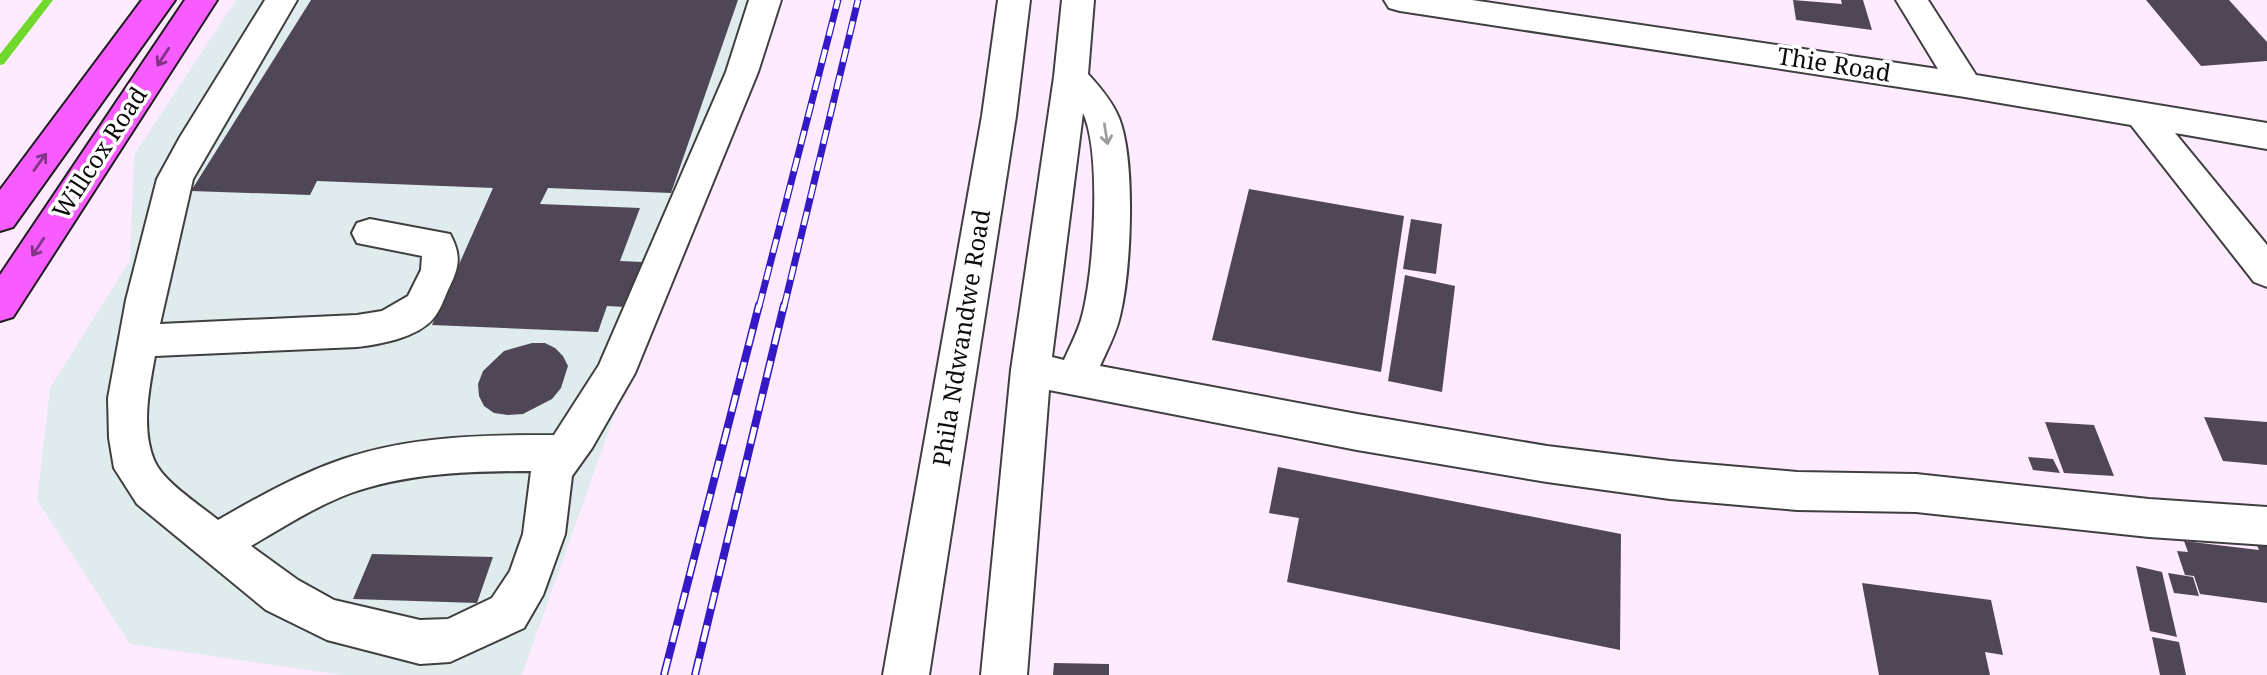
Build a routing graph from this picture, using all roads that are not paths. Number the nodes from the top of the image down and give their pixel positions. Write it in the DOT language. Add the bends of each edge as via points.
graph roads {
  1 [pos="159,0"];
  2 [pos="201,0"];
  3 [pos="281,0"];
  4 [pos="765,0"];
  5 [pos="1014,0"];
  6 [pos="1078,0"];
  7 [pos="1400,0"];
  8 [pos="1912,0"];
  9 [pos="1071,78"];
  10 [pos="1965,85"];
  11 [pos="2144,117"];
  12 [pos="2267,136"];
  13 [pos="0,216"];
  14 [pos="370,233"];
  15 [pos="2267,272"];
  16 [pos="0,306"];
  17 [pos="139,341"];
  18 [pos="1031,370"];
  19 [pos="1075,377"];
  20 [pos="563,453"];
  21 [pos="2267,526"];
  22 [pos="215,544"];
  23 [pos="906,675"];
  24 [pos="1004,675"];
  13 -- 1 [label="main road, Willcox Road, one-way"];
  2 -- 16 [label="main road, Willcox Road, one-way"];
  3 -- 17 [label="street" via="175,179"];
  4 -- 20 [label="street" via="742,72 615,373"];
  5 -- 23 [label="street, Phila Ndwandwe Road" via="997,130"];
  6 -- 9 [label="street"];
  7 -- 10 [label="street, Thie Road"];
  8 -- 10 [label="street"];
  9 -- 18 [label="street"];
  9 -- 19 [label="street, one-way" via="1096,104 1104,122 1109,162 1107,283 1101,319"];
  10 -- 11 [label="street, Thie Road"];
  11 -- 12 [label="street, Thie Road"];
  11 -- 15 [label="street"];
  14 -- 17 [label="street" via="437,244 442,255 441,270 419,309 395,323 357,331"];
  17 -- 22 [label="street" via="128,398 135,468 152,491"];
  18 -- 19 [label="street"];
  18 -- 24 [label="street"];
  19 -- 21 [label="street" via="1357,432 1670,480 1797,491 1916,494"];
  20 -- 22 [label="street" via="425,456 357,472"];
  20 -- 22 [label="street" via="552,471 544,534 527,581 508,613 450,640 420,642 327,619 282,595"];
}
